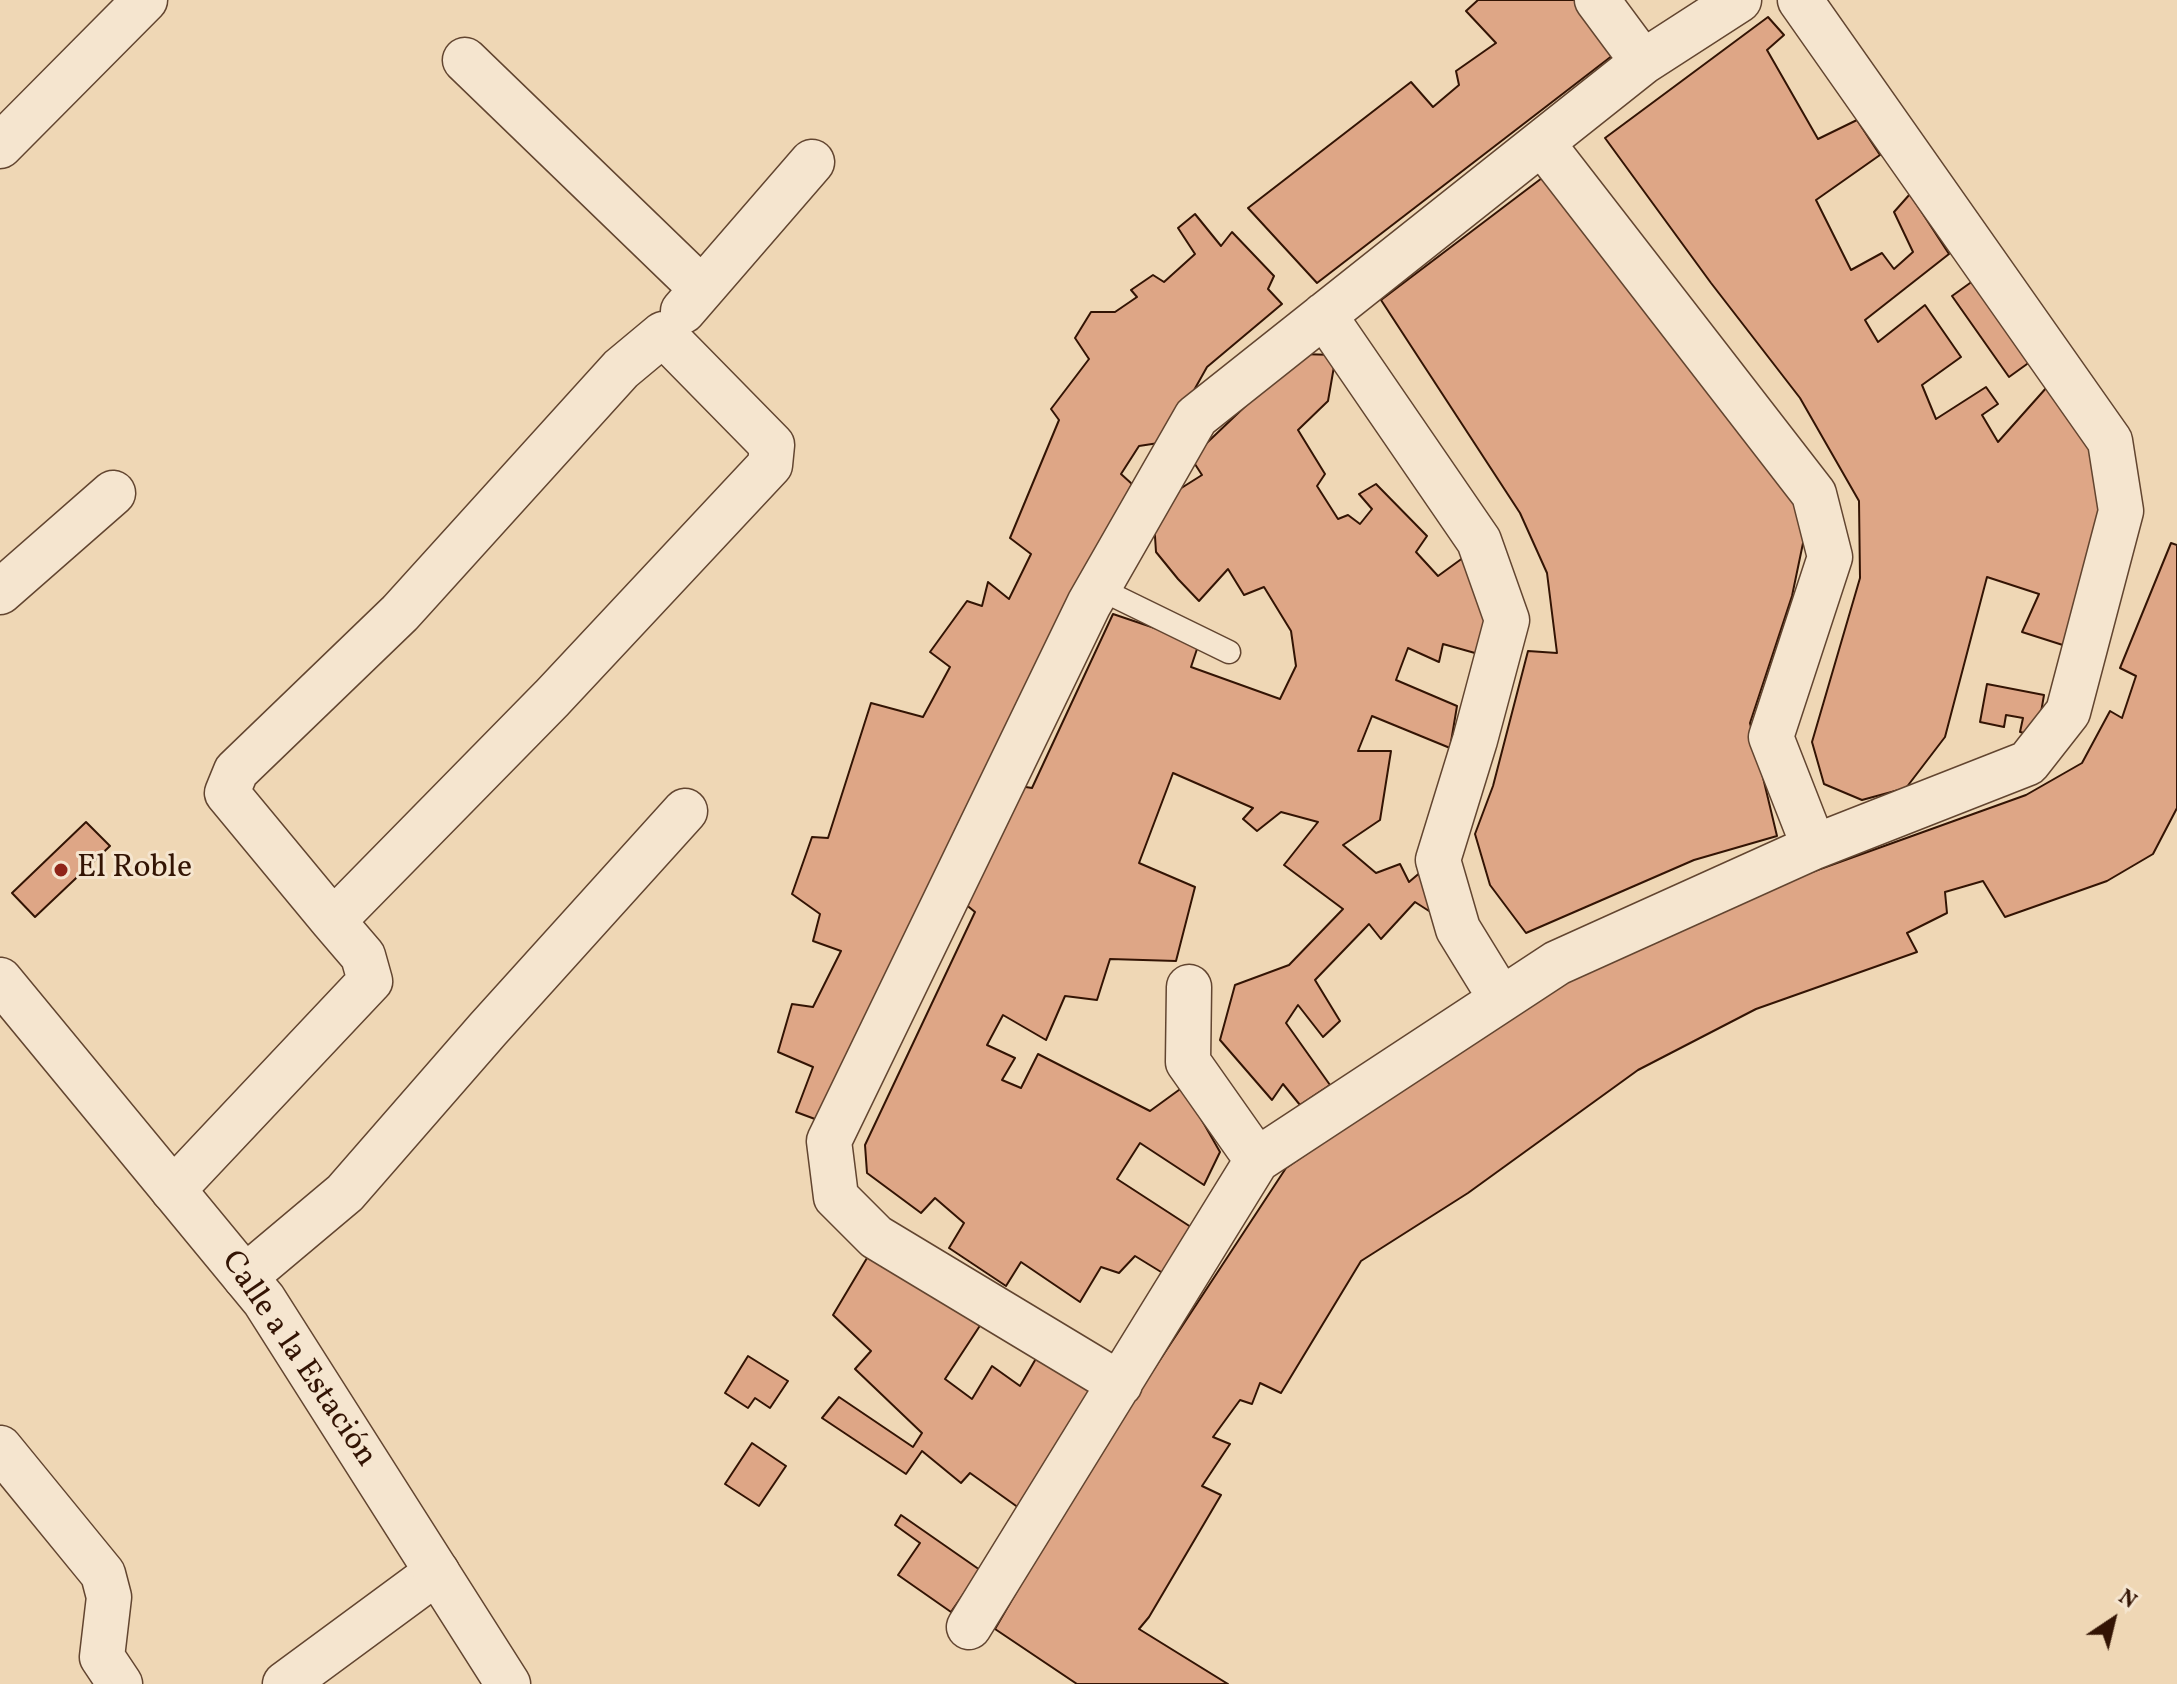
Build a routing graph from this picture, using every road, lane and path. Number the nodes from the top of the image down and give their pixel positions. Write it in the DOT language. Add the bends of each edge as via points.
graph roads {
  1 [pos="145,0"];
  2 [pos="1597,0"];
  3 [pos="1739,0"];
  4 [pos="1800,0"];
  5 [pos="465,60"];
  6 [pos="1643,62"];
  7 [pos="1542,143"];
  8 [pos="0,146"];
  9 [pos="812,162"];
  10 [pos="702,289"];
  11 [pos="1324,315"];
  12 [pos="663,334"];
  13 [pos="113,493"];
  14 [pos="1098,588"];
  15 [pos="0,592"];
  16 [pos="1229,652"];
  17 [pos="685,811"];
  18 [pos="1814,847"];
  19 [pos="333,921"];
  20 [pos="0,980"];
  21 [pos="1189,987"];
  22 [pos="1501,999"];
  23 [pos="1257,1160"];
  24 [pos="173,1190"];
  25 [pos="245,1277"];
  26 [pos="1120,1384"];
  27 [pos="0,1448"];
  28 [pos="437,1572"];
  29 [pos="969,1627"];
  30 [pos="120,1684"];
  31 [pos="285,1684"];
  32 [pos="508,1684"];
  1 -- 8 [label="street"];
  2 -- 6 [label="street"];
  3 -- 6 [label="street"];
  4 -- 18 [label="street" via="2110,441 2121,511 2068,712 2028,763"];
  5 -- 10 [label="street"];
  6 -- 7 [label="street"];
  7 -- 11 [label="street"];
  7 -- 18 [label="street" via="1814,494 1830,557 1771,737"];
  9 -- 10 [label="street"];
  10 -- 12 [label="street"];
  11 -- 14 [label="street" via="1196,417"];
  11 -- 22 [label="street" via="1479,541 1507,620 1438,860 1458,929"];
  12 -- 19 [label="street" via="621,369 400,613 236,771 227,793"];
  12 -- 19 [label="street" via="772,445 770,465"];
  13 -- 15 [label="street"];
  14 -- 16 [label="lane"];
  14 -- 26 [label="street" via="829,1141 836,1197 876,1237"];
  17 -- 25 [label="street" via="345,1193"];
  18 -- 22 [label="street" via="1557,963"];
  19 -- 24 [label="street" via="363,956 370,981"];
  20 -- 24 [label="street, Calle a la Estación"];
  21 -- 23 [label="street" via="1188,1062"];
  22 -- 23 [label="street"];
  23 -- 26 [label="street"];
  24 -- 25 [label="street, Calle a la Estación"];
  25 -- 28 [label="street, Calle a la Estación"];
  26 -- 29 [label="street"];
  27 -- 30 [label="street" via="103,1574 109,1611 102,1657"];
  28 -- 31 [label="street"];
  28 -- 32 [label="street, Calle a la Estación"];
}
